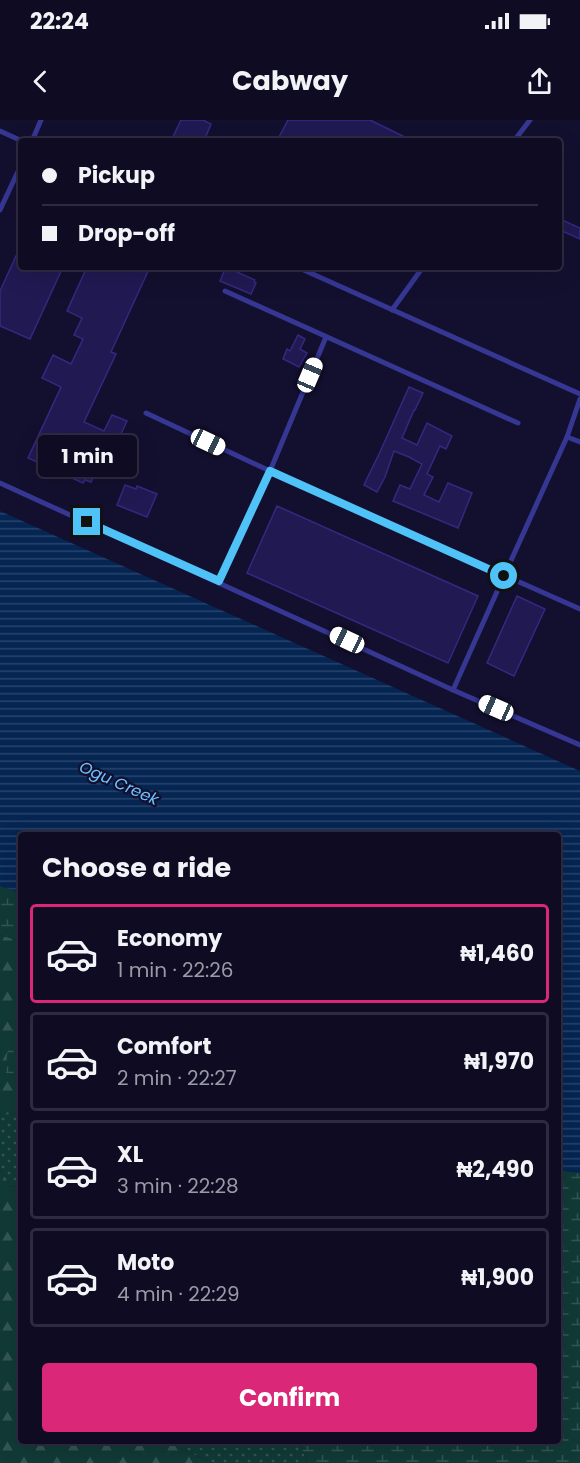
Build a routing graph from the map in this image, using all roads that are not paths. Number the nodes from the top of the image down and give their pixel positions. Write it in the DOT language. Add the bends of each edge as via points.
graph roads {
  1 [pos="41,120"];
  2 [pos="530,120"];
  3 [pos="0,131"];
  4 [pos="33,138"];
  5 [pos="516,138"];
  6 [pos="18,139"];
  7 [pos="18,171"];
  8 [pos="0,210"];
  9 [pos="304,270"];
  10 [pos="421,270"];
  11 [pos="225,291"];
  12 [pos="392,310"];
  13 [pos="326,337"];
  14 [pos="580,396"];
  15 [pos="146,413"];
  16 [pos="518,423"];
  17 [pos="567,437"];
  18 [pos="580,442"];
  19 [pos="270,471"];
  20 [pos="0,483"];
  21 [pos="504,576"];
  22 [pos="219,581"];
  23 [pos="580,609"];
  24 [pos="453,690"];
  25 [pos="580,745"];
  1 -- 4 [label="lane"];
  2 -- 5 [label="lane"];
  3 -- 6 [label="lane"];
  7 -- 8 [label="lane"];
  9 -- 12 [label="lane"];
  10 -- 12 [label="lane"];
  11 -- 13 [label="lane"];
  12 -- 14 [label="lane"];
  13 -- 16 [label="lane"];
  13 -- 19 [label="lane"];
  14 -- 17 [label="lane"];
  15 -- 19 [label="lane"];
  17 -- 18 [label="lane"];
  17 -- 21 [label="lane"];
  19 -- 21 [label="lane"];
  19 -- 22 [label="lane"];
  20 -- 22 [label="lane"];
  21 -- 23 [label="lane"];
  21 -- 24 [label="lane"];
  22 -- 24 [label="lane"];
  24 -- 25 [label="lane"];
}
